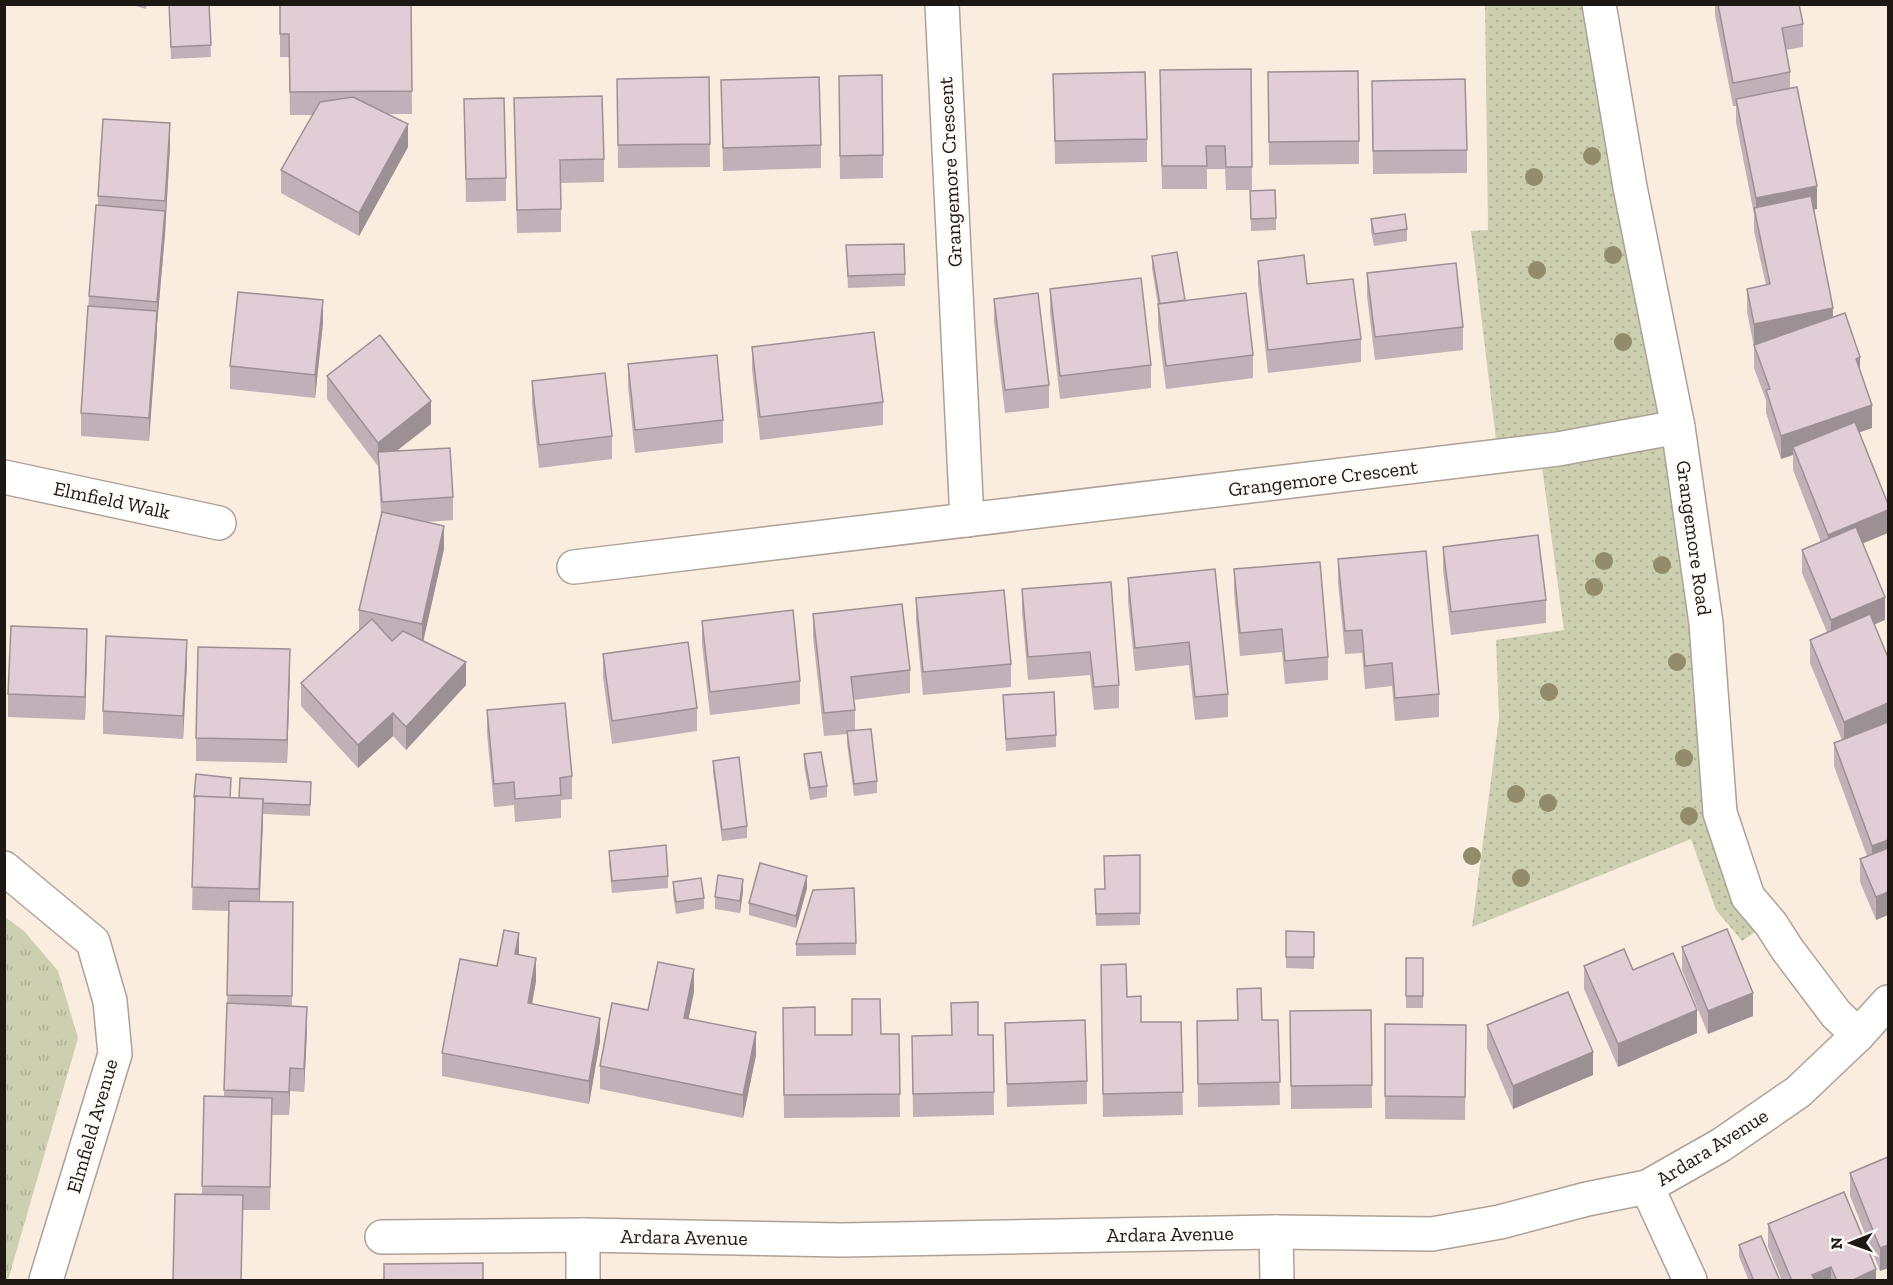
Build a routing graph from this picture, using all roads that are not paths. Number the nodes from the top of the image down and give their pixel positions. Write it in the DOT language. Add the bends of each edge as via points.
graph roads {
  1 [pos="942,4"];
  2 [pos="1599,4"];
  3 [pos="1678,427"];
  4 [pos="4,477"];
  5 [pos="967,520"];
  6 [pos="219,523"];
  7 [pos="574,567"];
  8 [pos="4,868"];
  9 [pos="1888,1002"];
  10 [pos="1858,1035"];
  11 [pos="1647,1187"];
  12 [pos="1276,1232"];
  13 [pos="583,1235"];
  14 [pos="382,1237"];
  15 [pos="46,1281"];
  16 [pos="583,1281"];
  17 [pos="1277,1281"];
  18 [pos="1690,1281"];
  1 -- 5 [label="street, Grangemore Crescent"];
  2 -- 3 [label="street, Grangemore Road" via="1630,187"];
  3 -- 5 [label="street, Grangemore Crescent" via="1558,449"];
  3 -- 10 [label="street, Grangemore Road" via="1706,623 1720,813 1748,897 1836,1014"];
  4 -- 6 [label="street, Elmfield Walk"];
  5 -- 7 [label="street, Grangemore Crescent"];
  8 -- 15 [label="street, Elmfield Avenue" via="93,942 110,1001 115,1054"];
  9 -- 10 [label="street, Ardara Avenue"];
  10 -- 11 [label="street, Ardara Avenue" via="1798,1092 1721,1145"];
  11 -- 12 [label="street, Ardara Avenue" via="1432,1234"];
  11 -- 18 [label="street"];
  12 -- 13 [label="street, Ardara Avenue" via="842,1240"];
  12 -- 17 [label="street"];
  13 -- 14 [label="street, Ardara Avenue"];
  13 -- 16 [label="street"];
}
